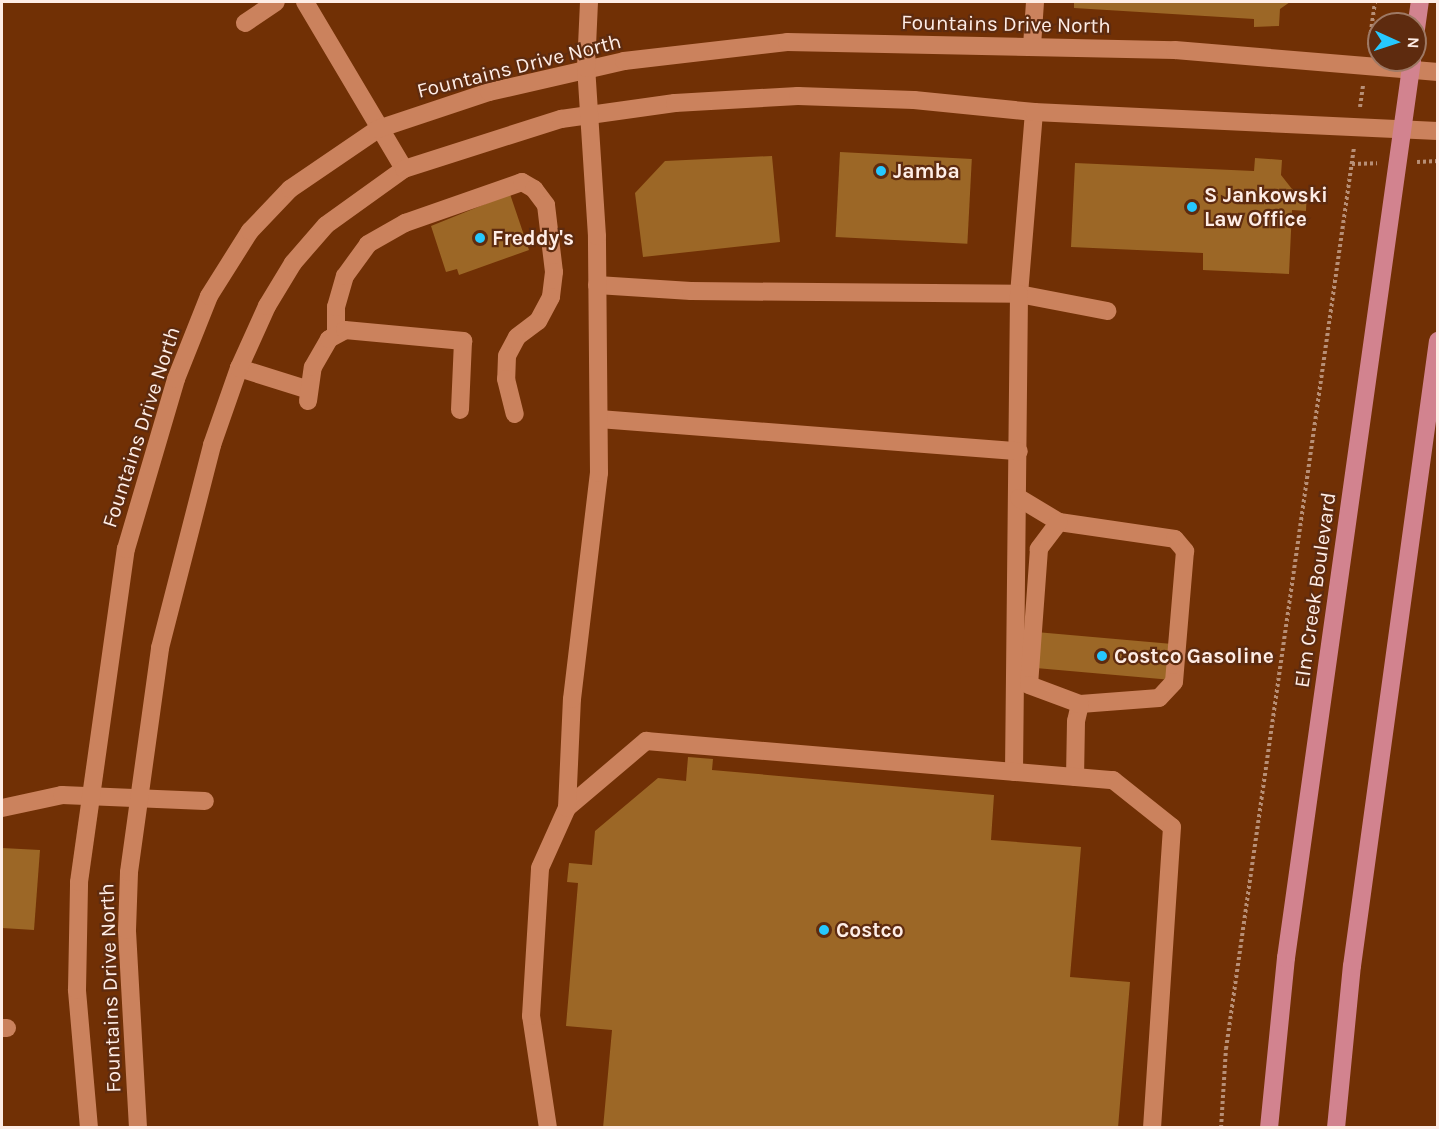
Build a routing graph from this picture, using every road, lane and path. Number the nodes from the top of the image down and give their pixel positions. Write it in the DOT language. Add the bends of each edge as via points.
graph roads {
  1 [pos="276,2"];
  2 [pos="305,2"];
  3 [pos="589,2"];
  4 [pos="1035,2"];
  5 [pos="245,23"];
  6 [pos="1032,46"];
  7 [pos="1367,57"];
  8 [pos="1366,64"];
  9 [pos="586,68"];
  10 [pos="1410,72"];
  11 [pos="1034,112"];
  12 [pos="591,113"];
  13 [pos="378,129"];
  14 [pos="1357,130"];
  15 [pos="1402,130"];
  16 [pos="1437,131"];
  17 [pos="404,169"];
  18 [pos="597,285"];
  19 [pos="1019,294"];
  20 [pos="1107,311"];
  21 [pos="336,333"];
  22 [pos="1437,341"];
  23 [pos="239,368"];
  24 [pos="460,410"];
  25 [pos="515,414"];
  26 [pos="599,419"];
  27 [pos="1019,451"];
  28 [pos="1019,498"];
  29 [pos="1059,522"];
  30 [pos="1080,704"];
  31 [pos="1014,772"];
  32 [pos="1075,777"];
  33 [pos="91,795"];
  34 [pos="139,797"];
  35 [pos="205,801"];
  36 [pos="2,808"];
  37 [pos="567,808"];
  38 [pos="89,1128"];
  39 [pos="138,1128"];
  40 [pos="548,1128"];
  41 [pos="1152,1128"];
  42 [pos="1221,1128"];
  43 [pos="1269,1128"];
  44 [pos="1336,1128"];
  1 -- 5 [label="street"];
  2 -- 13 [label="street"];
  3 -- 9 [label="street"];
  4 -- 6 [label="street"];
  6 -- 8 [label="street, Fountains Drive North" via="1175,50"];
  6 -- 9 [label="street, Fountains Drive North" via="788,42"];
  7 -- 8 [label="path"];
  8 -- 14 [label="path"];
  9 -- 12 [label="street"];
  9 -- 13 [label="street, Fountains Drive North" via="489,92"];
  10 -- 15 [label="main road, Elm Creek Boulevard"];
  11 -- 12 [label="street, Fountains Drive North" via="914,100 798,96 709,100"];
  11 -- 14 [label="street, Fountains Drive North"];
  11 -- 19 [label="street"];
  12 -- 17 [label="street, Fountains Drive North"];
  12 -- 18 [label="street"];
  13 -- 17 [label="street"];
  13 -- 33 [label="street, Fountains Drive North" via="290,189 250,231 209,296 176,379 126,549"];
  14 -- 15 [label="street, Fountains Drive North"];
  14 -- 42 [label="path" via="1226,1049"];
  15 -- 16 [label="street, Fountains Drive North"];
  15 -- 43 [label="main road, Elm Creek Boulevard" via="1286,958"];
  17 -- 23 [label="street, Fountains Drive North" via="326,225 293,263"];
  18 -- 19 [label="street" via="691,291"];
  18 -- 26 [label="street"];
  19 -- 20 [label="street"];
  19 -- 27 [label="street"];
  21 -- 23 [label="street" via="313,367 309,396"];
  21 -- 24 [label="street" via="345,330 463,340"];
  21 -- 25 [label="street" via="336,308 345,276 368,243 405,223 522,182 534,189 546,205 554,272 551,297 538,321 517,337 507,356 506,379"];
  22 -- 44 [label="main road" via="1354,954"];
  23 -- 34 [label="street, Fountains Drive North" via="212,445 160,648"];
  26 -- 27 [label="street"];
  26 -- 37 [label="street" via="599,473 572,699"];
  27 -- 28 [label="street"];
  28 -- 29 [label="street"];
  28 -- 31 [label="street"];
  29 -- 30 [label="street" via="1039,549 1029,685"];
  29 -- 30 [label="street" via="1175,539 1185,551 1174,682 1159,698"];
  30 -- 32 [label="street"];
  31 -- 32 [label="street"];
  31 -- 37 [label="street" via="646,741"];
  32 -- 41 [label="street" via="1113,780 1172,827"];
  33 -- 34 [label="street"];
  33 -- 36 [label="street" via="62,795"];
  33 -- 38 [label="street, Fountains Drive North" via="79,882 77,990"];
  34 -- 35 [label="street"];
  34 -- 39 [label="street, Fountains Drive North" via="129,872 127,930"];
  37 -- 40 [label="street" via="540,868 531,1016"];
}
